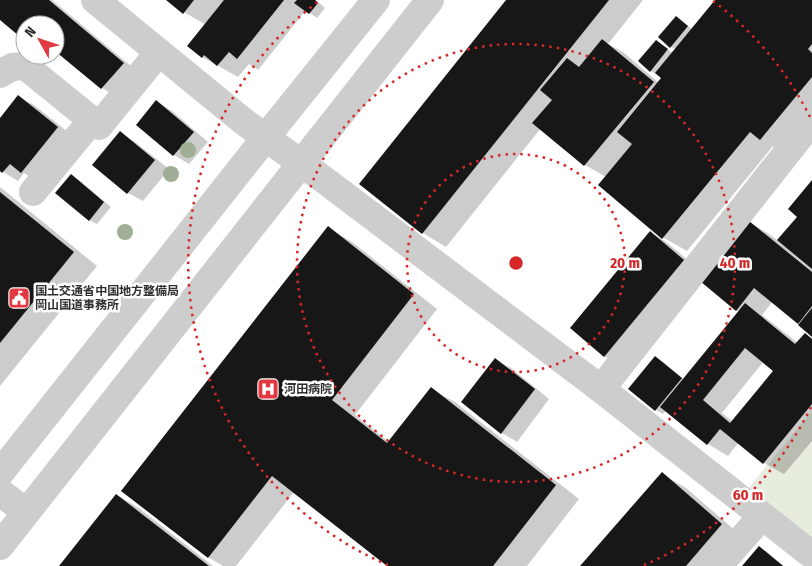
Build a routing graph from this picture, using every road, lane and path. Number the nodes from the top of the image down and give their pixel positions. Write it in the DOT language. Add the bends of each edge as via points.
graph roads {
  1 [pos="95,0"];
  2 [pos="376,0"];
  3 [pos="430,0"];
  4 [pos="159,52"];
  5 [pos="0,74"];
  6 [pos="92,120"];
  7 [pos="812,121"];
  8 [pos="266,137"];
  9 [pos="301,163"];
  10 [pos="32,192"];
  11 [pos="194,228"];
  12 [pos="229,255"];
  13 [pos="68,388"];
  14 [pos="601,389"];
  15 [pos="102,416"];
  16 [pos="0,473"];
  17 [pos="0,492"];
  18 [pos="26,512"];
  19 [pos="762,516"];
  20 [pos="0,546"];
  21 [pos="812,555"];
  22 [pos="718,566"];
  1 -- 4 [label="street"];
  2 -- 8 [label="street"];
  3 -- 9 [label="street"];
  4 -- 6 [label="street" via="98,126"];
  4 -- 8 [label="street"];
  5 -- 6 [label="street" via="12,67 25,66"];
  6 -- 10 [label="street"];
  7 -- 14 [label="street"];
  8 -- 9 [label="street"];
  8 -- 11 [label="street"];
  9 -- 12 [label="street"];
  9 -- 14 [label="street"];
  11 -- 12 [label="street"];
  11 -- 13 [label="street"];
  12 -- 15 [label="street"];
  13 -- 15 [label="street"];
  13 -- 16 [label="street"];
  14 -- 19 [label="street"];
  15 -- 18 [label="street"];
  17 -- 18 [label="street"];
  18 -- 20 [label="street"];
  19 -- 21 [label="street"];
  19 -- 22 [label="street"];
}
